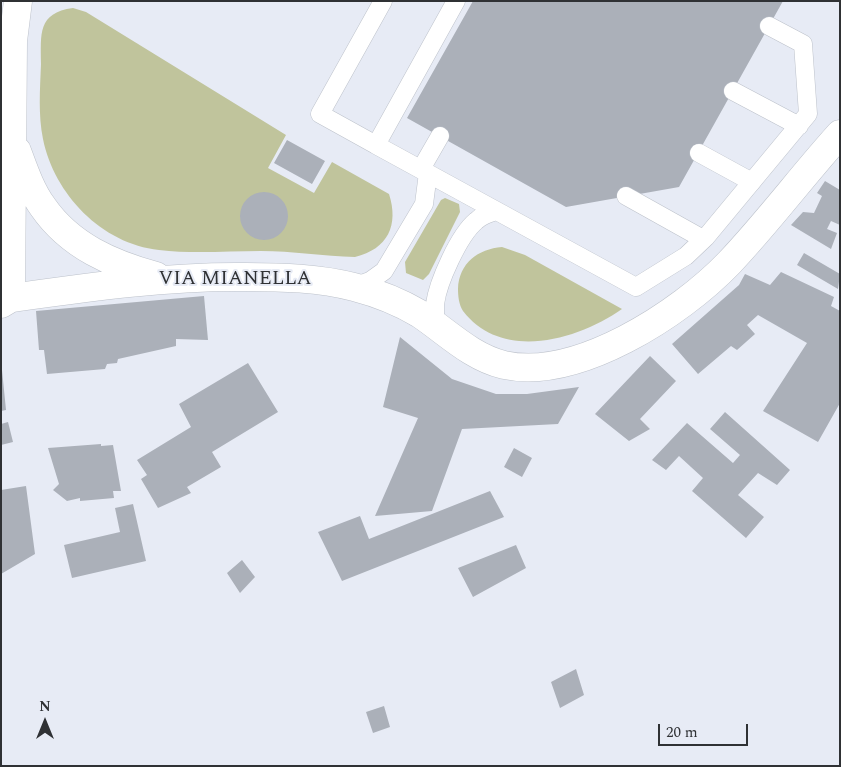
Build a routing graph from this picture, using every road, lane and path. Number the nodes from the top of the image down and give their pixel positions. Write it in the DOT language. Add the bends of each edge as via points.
graph roads {
  1 [pos="18,1"];
  2 [pos="383,1"];
  3 [pos="456,1"];
  4 [pos="769,26"];
  5 [pos="733,91"];
  6 [pos="798,126"];
  7 [pos="840,134"];
  8 [pos="11,136"];
  9 [pos="440,136"];
  10 [pos="376,145"];
  11 [pos="698,153"];
  12 [pos="424,171"];
  13 [pos="752,182"];
  14 [pos="626,196"];
  15 [pos="496,211"];
  16 [pos="704,238"];
  17 [pos="164,278"];
  18 [pos="354,287"];
  19 [pos="6,301"];
  20 [pos="435,327"];
  1 -- 8 [label="street" via="13,41"];
  2 -- 10 [label="lane" via="320,114"];
  3 -- 10 [label="lane"];
  4 -- 6 [label="lane" via="803,44 808,114"];
  5 -- 6 [label="lane"];
  6 -- 13 [label="lane"];
  7 -- 20 [label="street, VIA MIANELLA" via="727,265 661,317 598,353 545,367 503,365 481,357"];
  8 -- 17 [label="street" via="30,185 61,228 84,247 108,260"];
  8 -- 19 [label="street"];
  9 -- 12 [label="lane"];
  10 -- 12 [label="lane"];
  11 -- 13 [label="lane"];
  12 -- 15 [label="lane"];
  12 -- 18 [label="lane" via="424,204 384,272 370,282"];
  13 -- 16 [label="lane"];
  14 -- 16 [label="lane"];
  15 -- 16 [label="lane" via="636,287 686,256"];
  15 -- 20 [label="lane" via="474,222 450,262 435,303"];
  17 -- 18 [label="street, VIA MIANELLA" via="271,277"];
  17 -- 19 [label="street, VIA MIANELLA"];
  18 -- 20 [label="street, VIA MIANELLA" via="399,303"];
}
